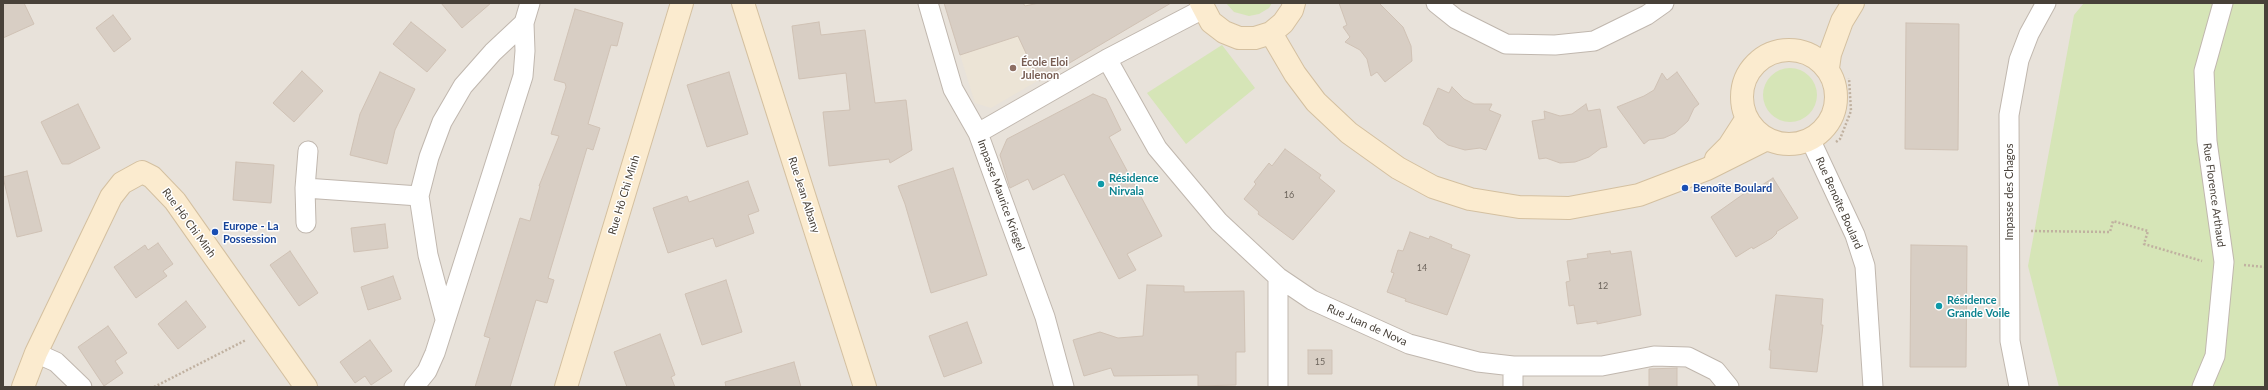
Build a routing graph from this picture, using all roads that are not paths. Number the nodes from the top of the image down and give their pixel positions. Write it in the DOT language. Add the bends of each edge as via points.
graph roads {
  1 [pos="530,3"];
  2 [pos="682,3"];
  3 [pos="744,3"];
  4 [pos="928,3"];
  5 [pos="1294,3"];
  6 [pos="1436,3"];
  7 [pos="1664,3"];
  8 [pos="2046,3"];
  9 [pos="2223,3"];
  10 [pos="1202,6"];
  11 [pos="1847,12"];
  12 [pos="524,23"];
  13 [pos="1271,33"];
  14 [pos="1807,52"];
  15 [pos="1107,59"];
  16 [pos="1837,70"];
  17 [pos="1747,118"];
  18 [pos="978,133"];
  19 [pos="1768,139"];
  20 [pos="1814,148"];
  21 [pos="308,151"];
  22 [pos="1706,169"];
  23 [pos="305,188"];
  24 [pos="419,196"];
  25 [pos="306,224"];
  26 [pos="1278,277"];
  27 [pos="446,319"];
  28 [pos="36,353"];
  29 [pos="1513,366"];
  30 [pos="23,387"];
  31 [pos="82,387"];
  32 [pos="306,387"];
  33 [pos="414,387"];
  34 [pos="566,387"];
  35 [pos="864,387"];
  36 [pos="1064,387"];
  37 [pos="1278,387"];
  38 [pos="1513,387"];
  39 [pos="1729,387"];
  40 [pos="1873,387"];
  41 [pos="2019,387"];
  42 [pos="2202,387"];
  1 -- 12 [label="street"];
  2 -- 34 [label="main road, Rue Hô Chi Minh"];
  3 -- 35 [label="main road, Rue Jean Albany"];
  4 -- 18 [label="street" via="953,89"];
  5 -- 13 [label="main road" via="1283,23"];
  6 -- 7 [label="street" via="1456,19 1506,44 1555,45 1594,41 1647,15"];
  8 -- 41 [label="street, Impasse des Chagos" via="2029,34 2019,60 2009,115 2010,341"];
  9 -- 42 [label="street, Rue Florence Arthaud" via="2204,71 2207,141 2224,267 2215,356"];
  10 -- 13 [label="main road" via="1211,22 1224,32 1239,38 1255,38"];
  10 -- 15 [label="street, Impasse Maurice Kriegel"];
  11 -- 14 [label="main road" via="1820,44"];
  11 -- 16 [label="main road" via="1830,54"];
  12 -- 24 [label="street" via="493,52 463,86 442,122 429,157"];
  12 -- 27 [label="street" via="523,76"];
  13 -- 22 [label="main road" via="1295,74 1316,102 1349,133 1398,168 1433,187 1455,194 1519,207 1569,208 1639,195"];
  14 -- 16 [label="main road"];
  14 -- 17 [label="main road" via="1780,50 1755,64 1747,76 1743,90"];
  15 -- 18 [label="street, Impasse Maurice Kriegel"];
  15 -- 26 [label="street, Rue Juan de Nova" via="1157,148 1219,222"];
  16 -- 20 [label="main road" via="1834,80 1837,94 1835,108"];
  17 -- 19 [label="main road" via="1754,128"];
  17 -- 22 [label="main road" via="1729,146"];
  18 -- 36 [label="street, Impasse Maurice Kriegel" via="1045,317"];
  19 -- 20 [label="main road" via="1778,143"];
  19 -- 22 [label="main road"];
  20 -- 40 [label="street, Rue Benoîte Boulard" via="1855,235 1864,266"];
  21 -- 23 [label="street"];
  23 -- 24 [label="street"];
  23 -- 25 [label="street"];
  24 -- 27 [label="street" via="428,255"];
  26 -- 29 [label="street, Rue Juan de Nova" via="1312,300 1409,344 1478,362"];
  26 -- 37 [label="street"];
  27 -- 33 [label="street" via="427,371"];
  28 -- 30 [label="main road, Rue Hô Chi Minh"];
  28 -- 31 [label="street" via="56,362"];
  28 -- 32 [label="main road, Rue Hô Chi Minh" via="111,196 122,183 142,172 152,176 175,201"];
  29 -- 38 [label="street"];
  29 -- 39 [label="street, Rue Juan de Nova" via="1602,366 1654,356 1688,357 1716,372"];
}
